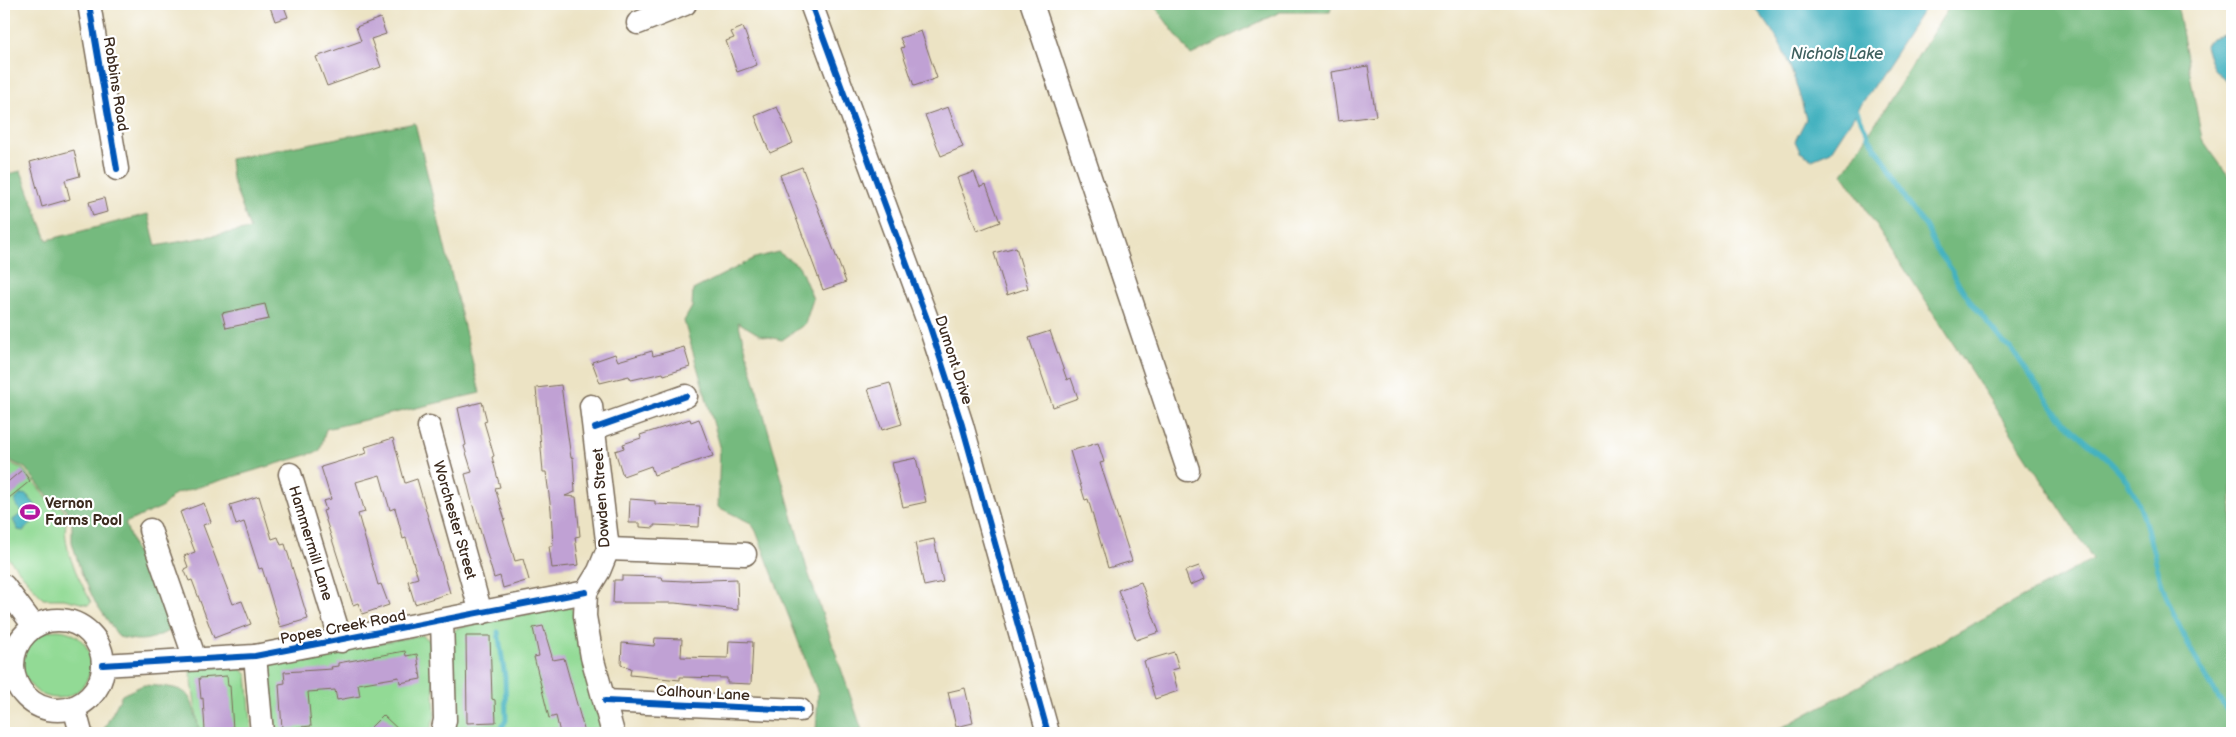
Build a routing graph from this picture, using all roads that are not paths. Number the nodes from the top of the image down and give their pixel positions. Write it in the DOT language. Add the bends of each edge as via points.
graph roads {
  1 [pos="90,4"];
  2 [pos="685,4"];
  3 [pos="811,4"];
  4 [pos="1032,4"];
  5 [pos="638,23"];
  6 [pos="117,169"];
  7 [pos="686,396"];
  8 [pos="592,406"];
  9 [pos="429,427"];
  10 [pos="595,428"];
  11 [pos="1188,470"];
  12 [pos="290,474"];
  13 [pos="150,530"];
  14 [pos="608,549"];
  15 [pos="745,554"];
  16 [pos="4,586"];
  17 [pos="586,592"];
  18 [pos="481,613"];
  19 [pos="442,621"];
  20 [pos="34,626"];
  21 [pos="341,641"];
  22 [pos="255,656"];
  23 [pos="195,659"];
  24 [pos="103,665"];
  25 [pos="9,680"];
  26 [pos="605,701"];
  27 [pos="74,708"];
  28 [pos="800,710"];
  29 [pos="81,733"];
  30 [pos="262,733"];
  31 [pos="442,733"];
  32 [pos="613,733"];
  33 [pos="1048,733"];
  1 -- 6 [label="street, Robbins Road"];
  2 -- 5 [label="street"];
  3 -- 33 [label="street, Dumont Drive" via="930,327 959,416"];
  4 -- 11 [label="street"];
  7 -- 10 [label="street"];
  8 -- 10 [label="street, Dowden Street"];
  9 -- 18 [label="street, Worchester Street"];
  10 -- 14 [label="street, Dowden Street"];
  12 -- 21 [label="street, Hammermill Lane"];
  13 -- 23 [label="street"];
  14 -- 15 [label="street"];
  14 -- 17 [label="street, Dowden Street"];
  16 -- 20 [label="street"];
  17 -- 18 [label="street, Popes Creek Road"];
  17 -- 26 [label="street, Dowden Street" via="585,616 592,657"];
  18 -- 19 [label="street, Popes Creek Road"];
  19 -- 21 [label="street, Popes Creek Road"];
  19 -- 31 [label="street" via="445,720"];
  20 -- 24 [label="street" via="65,620 85,628 98,644"];
  20 -- 25 [label="street" via="22,636 15,649"];
  21 -- 22 [label="street, Popes Creek Road"];
  22 -- 23 [label="street, Popes Creek Road"];
  22 -- 30 [label="street"];
  23 -- 24 [label="street, Popes Creek Road"];
  24 -- 27 [label="street" via="98,686 92,695"];
  25 -- 27 [label="street" via="26,697 45,708"];
  26 -- 28 [label="street, Calhoun Lane"];
  26 -- 32 [label="street, Dowden Street"];
  27 -- 29 [label="street"];
}
